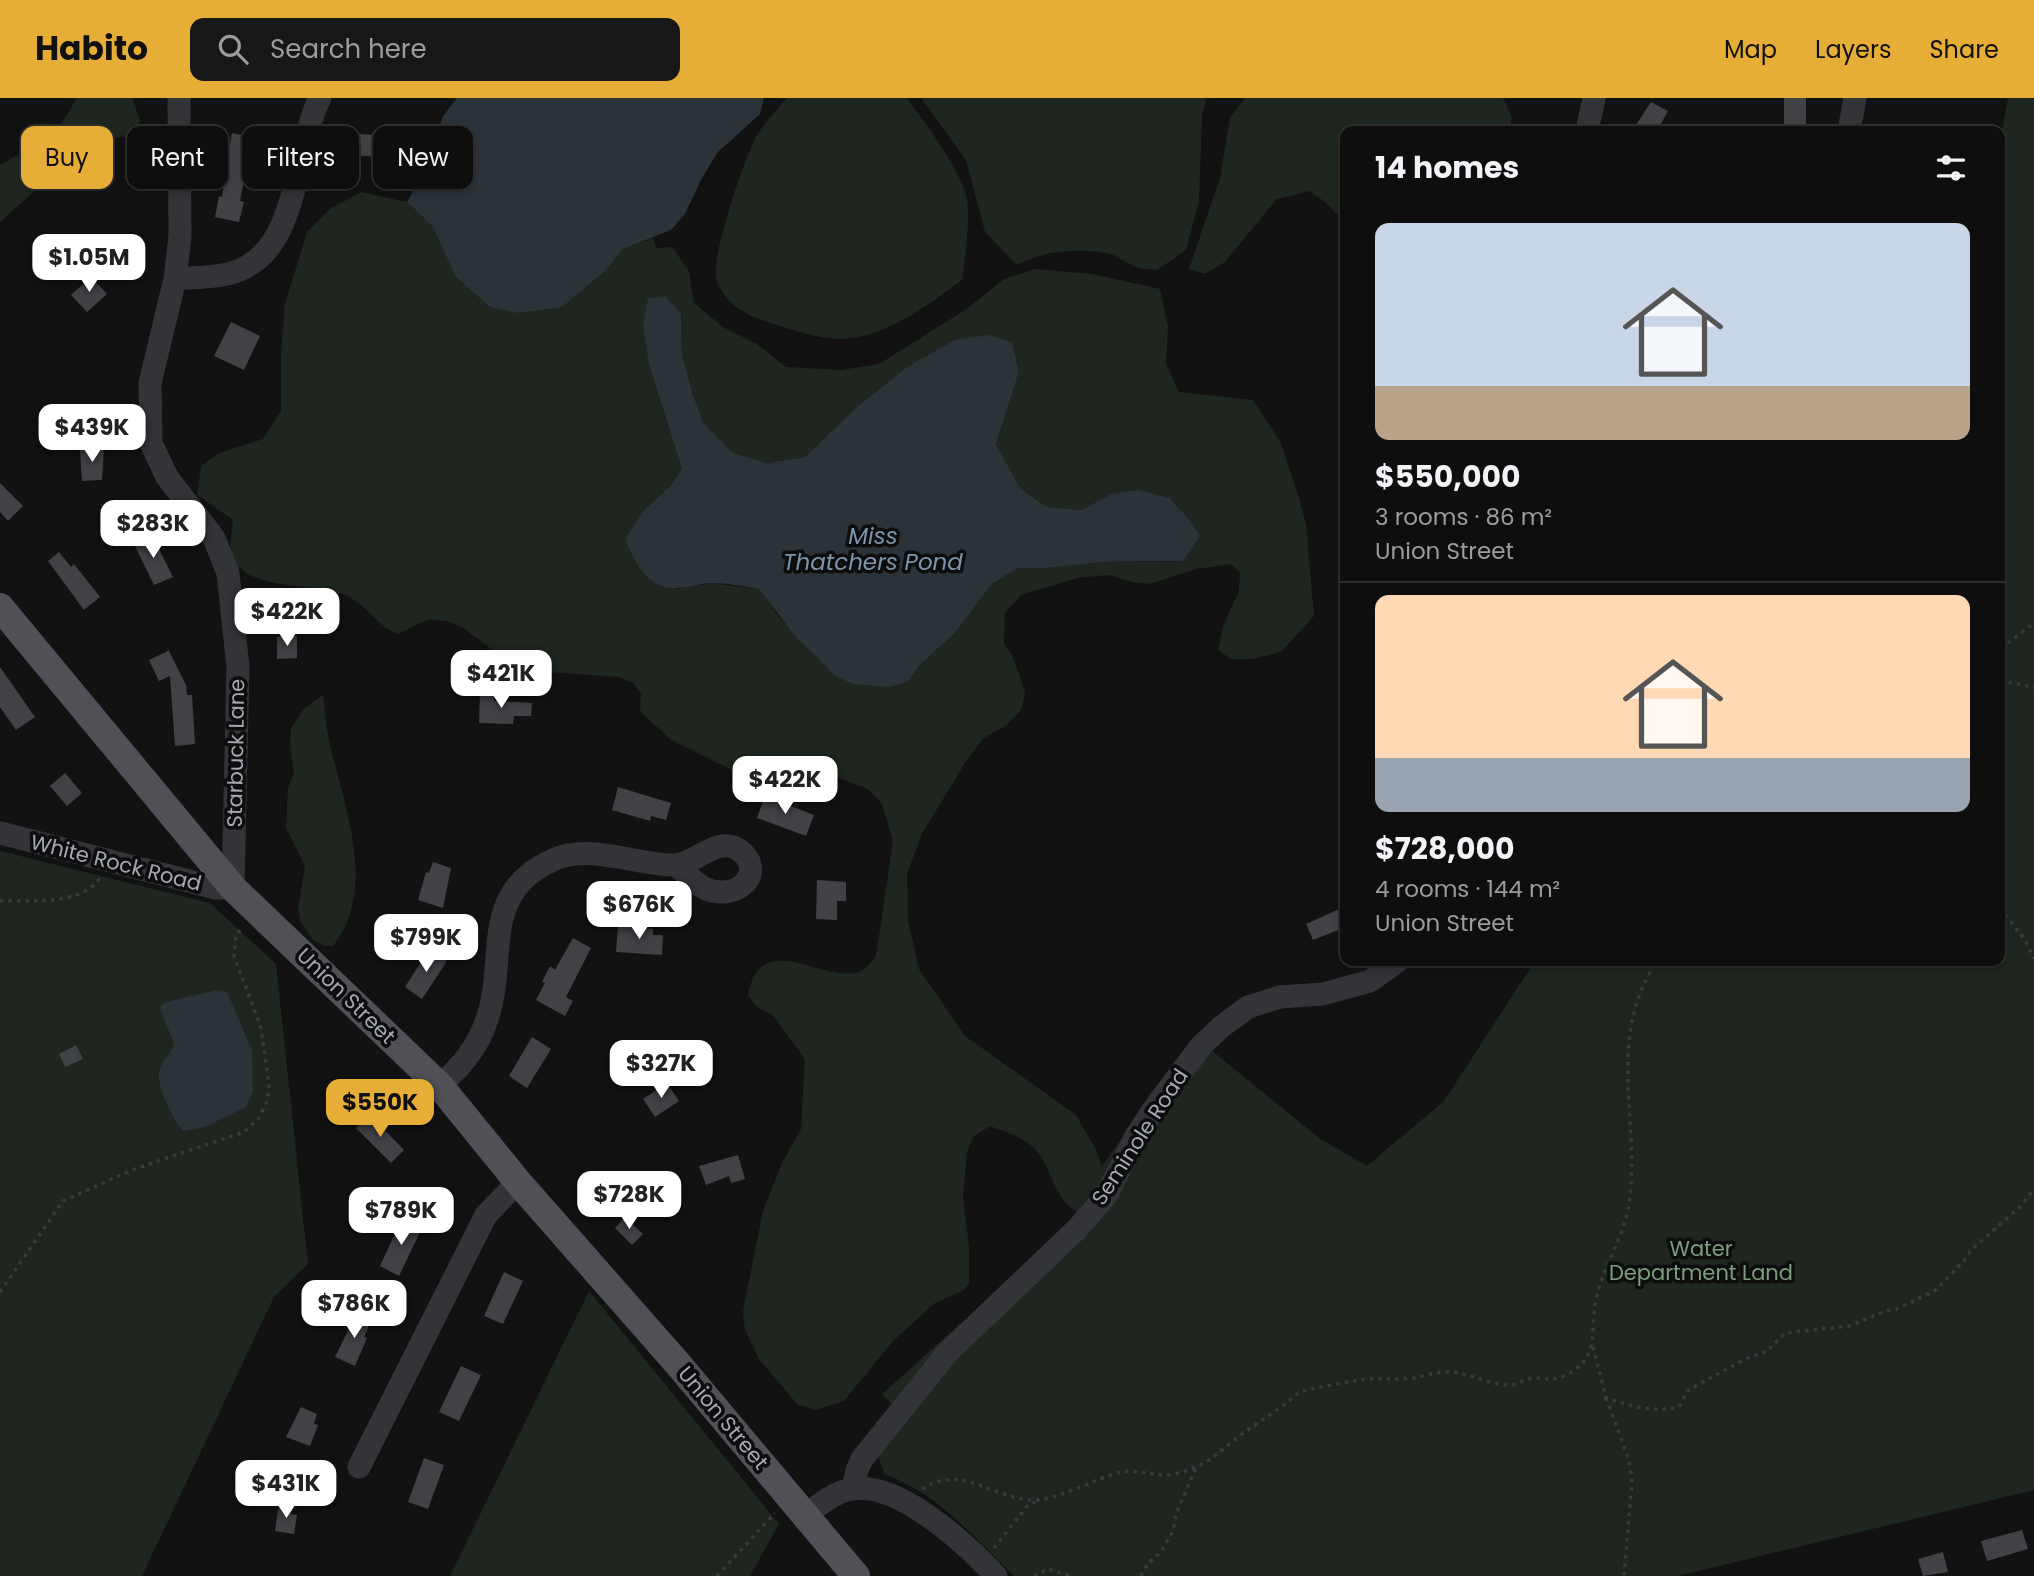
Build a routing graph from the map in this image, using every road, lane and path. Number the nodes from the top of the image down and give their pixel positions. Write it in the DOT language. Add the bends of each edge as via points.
graph roads {
  1 [pos="179,98"];
  2 [pos="320,98"];
  3 [pos="1594,98"];
  4 [pos="1856,98"];
  5 [pos="1588,126"];
  6 [pos="1850,126"];
  7 [pos="175,279"];
  8 [pos="0,607"];
  9 [pos="2034,624"];
  10 [pos="2005,645"];
  11 [pos="2005,682"];
  12 [pos="2034,687"];
  13 [pos="0,833"];
  14 [pos="111,862"];
  15 [pos="677,866"];
  16 [pos="233,888"];
  17 [pos="0,901"];
  18 [pos="256,911"];
  19 [pos="2005,914"];
  20 [pos="2034,959"];
  21 [pos="1393,966"];
  22 [pos="1654,966"];
  23 [pos="440,1086"];
  24 [pos="518,1182"];
  25 [pos="2034,1189"];
  26 [pos="0,1292"];
  27 [pos="1592,1345"];
  28 [pos="1606,1398"];
  29 [pos="359,1466"];
  30 [pos="1196,1466"];
  31 [pos="853,1489"];
  32 [pos="1037,1501"];
  33 [pos="903,1502"];
  34 [pos="799,1508"];
  35 [pos="979,1558"];
  36 [pos="717,1576"];
  37 [pos="856,1576"];
  38 [pos="996,1576"];
  39 [pos="1034,1576"];
  40 [pos="1071,1576"];
  41 [pos="1141,1576"];
  42 [pos="1624,1576"];
  1 -- 7 [label="street, Starbuck Lane" via="180,236"];
  2 -- 7 [label="street" via="288,210 265,251 253,264 237,271"];
  3 -- 5 [label="street"];
  4 -- 6 [label="street"];
  7 -- 16 [label="street, Starbuck Lane" via="150,383 152,443 167,477 214,538 228,573 238,667"];
  8 -- 16 [label="main road, Union Street"];
  9 -- 10 [label="path"];
  11 -- 12 [label="path"];
  13 -- 14 [label="street, White Rock Road"];
  14 -- 16 [label="street, White Rock Road" via="216,888"];
  14 -- 17 [label="path" via="96,885 78,894"];
  15 -- 23 [label="street" via="573,854 554,859 520,882 502,913 486,1023 466,1062"];
  16 -- 18 [label="main road, Union Street"];
  18 -- 23 [label="main road, Union Street"];
  18 -- 26 [label="path" via="234,944 236,966 261,1028 269,1085 259,1118 244,1132 132,1170 63,1201"];
  19 -- 20 [label="path"];
  21 -- 31 [label="street, Seminole Road" via="1370,981 1248,1007 1201,1046 1142,1127 1106,1196 924,1378 862,1459"];
  22 -- 27 [label="path" via="1630,1021 1629,1205 1596,1300"];
  23 -- 24 [label="main road, Union Street"];
  24 -- 29 [label="street" via="485,1215"];
  24 -- 34 [label="main road, Union Street"];
  25 -- 28 [label="path" via="1936,1290 1907,1305 1849,1326 1785,1333 1766,1350 1688,1391 1679,1407 1641,1408"];
  27 -- 28 [label="path"];
  27 -- 30 [label="path" via="1587,1359 1576,1369 1550,1381 1533,1378 1509,1386 1450,1372 1368,1379 1298,1393 1219,1455"];
  28 -- 42 [label="path" via="1629,1460 1632,1482"];
  30 -- 32 [label="path" via="1171,1475 1121,1472"];
  30 -- 41 [label="path" via="1173,1531"];
  31 -- 33 [label="street" via="870,1489"];
  31 -- 34 [label="street"];
  32 -- 33 [label="path" via="945,1478"];
  32 -- 35 [label="path"];
  33 -- 35 [label="street" via="943,1526"];
  34 -- 36 [label="path" via="770,1516"];
  34 -- 37 [label="main road, Union Street"];
  35 -- 38 [label="street"];
  39 -- 40 [label="path" via="1048,1569"];
}
